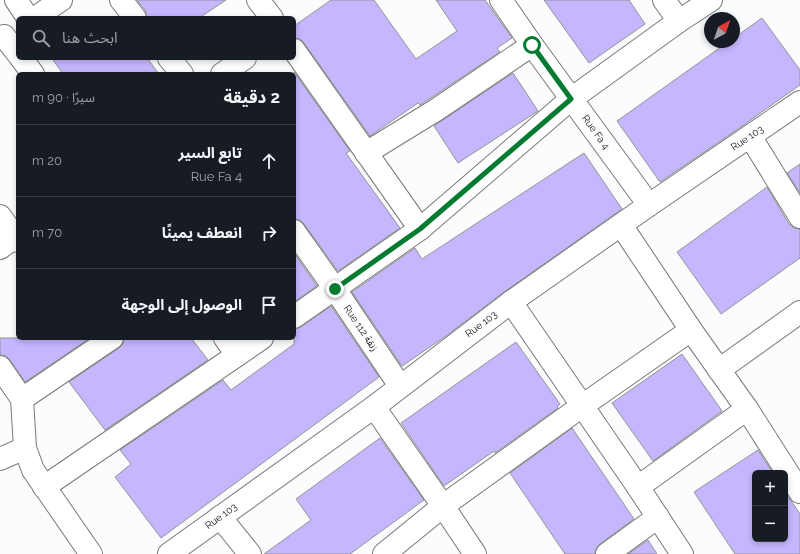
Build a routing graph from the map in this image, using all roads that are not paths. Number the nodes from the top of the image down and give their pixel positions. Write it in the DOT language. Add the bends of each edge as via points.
graph roads {
  1 [pos="16,0"];
  2 [pos="61,0"];
  3 [pos="120,0"];
  4 [pos="258,0"];
  5 [pos="501,0"];
  6 [pos="664,0"];
  7 [pos="711,0"];
  8 [pos="27,16"];
  9 [pos="38,16"];
  10 [pos="134,16"];
  11 [pos="270,16"];
  12 [pos="679,21"];
  13 [pos="7,34"];
  14 [pos="532,45"];
  15 [pos="16,50"];
  16 [pos="296,53"];
  17 [pos="22,60"];
  18 [pos="171,60"];
  19 [pos="242,60"];
  20 [pos="32,72"];
  21 [pos="180,72"];
  22 [pos="225,72"];
  23 [pos="571,99"];
  24 [pos="800,102"];
  25 [pos="750,136"];
  26 [pos="366,153"];
  27 [pos="649,205"];
  28 [pos="0,216"];
  29 [pos="800,217"];
  30 [pos="621,225"];
  31 [pos="420,229"];
  32 [pos="296,234"];
  33 [pos="11,242"];
  34 [pos="335,289"];
  35 [pos="511,302"];
  36 [pos="800,312"];
  37 [pos="296,316"];
  38 [pos="691,330"];
  39 [pos="109,340"];
  40 [pos="254,340"];
  41 [pos="231,346"];
  42 [pos="0,367"];
  43 [pos="719,370"];
  44 [pos="400,386"];
  45 [pos="22,399"];
  46 [pos="582,406"];
  47 [pos="374,407"];
  48 [pos="747,409"];
  49 [pos="25,448"];
  50 [pos="0,459"];
  51 [pos="44,487"];
  52 [pos="638,487"];
  53 [pos="800,492"];
  54 [pos="443,506"];
  55 [pos="220,516"];
  56 [pos="658,518"];
  57 [pos="90,554"];
  58 [pos="169,554"];
  59 [pos="250,554"];
  60 [pos="384,554"];
  61 [pos="475,554"];
  62 [pos="607,554"];
  63 [pos="682,554"];
  1 -- 8 [label="street"];
  2 -- 9 [label="street"];
  3 -- 10 [label="street"];
  4 -- 11 [label="street"];
  5 -- 14 [label="street, Rue Fa 4"];
  6 -- 12 [label="street"];
  7 -- 12 [label="street"];
  12 -- 23 [label="street"];
  13 -- 15 [label="street"];
  14 -- 23 [label="street, Rue Fa 4"];
  14 -- 26 [label="street" via="436,110"];
  16 -- 26 [label="street"];
  17 -- 20 [label="street"];
  18 -- 21 [label="street"];
  19 -- 22 [label="street"];
  23 -- 27 [label="street, Rue Fa 4"];
  23 -- 31 [label="street"];
  24 -- 25 [label="street, Rue 103"];
  25 -- 27 [label="street, Rue 103"];
  25 -- 29 [label="street"];
  26 -- 31 [label="street"];
  27 -- 30 [label="street, Rue 103"];
  28 -- 33 [label="street"];
  30 -- 35 [label="street, Rue 103"];
  30 -- 38 [label="street"];
  31 -- 34 [label="street"];
  32 -- 34 [label="street, Rue 112 زنقة"];
  34 -- 37 [label="street"];
  34 -- 44 [label="street, Rue 112 زنقة"];
  35 -- 44 [label="street, Rue 103"];
  35 -- 46 [label="street"];
  36 -- 43 [label="street"];
  38 -- 43 [label="street"];
  38 -- 46 [label="street"];
  39 -- 45 [label="street"];
  40 -- 41 [label="street"];
  41 -- 51 [label="street"];
  42 -- 45 [label="street"];
  43 -- 48 [label="street"];
  44 -- 47 [label="street, Rue 103"];
  45 -- 49 [label="street"];
  46 -- 52 [label="street"];
  46 -- 54 [label="street"];
  47 -- 54 [label="street"];
  47 -- 55 [label="street, Rue 103"];
  48 -- 52 [label="street"];
  48 -- 53 [label="street"];
  49 -- 50 [label="street"];
  49 -- 51 [label="street" via="33,470"];
  51 -- 57 [label="street"];
  52 -- 56 [label="street"];
  54 -- 60 [label="street"];
  54 -- 61 [label="street"];
  55 -- 58 [label="street, Rue 103"];
  55 -- 59 [label="street"];
  56 -- 62 [label="street"];
  56 -- 63 [label="street"];
}
